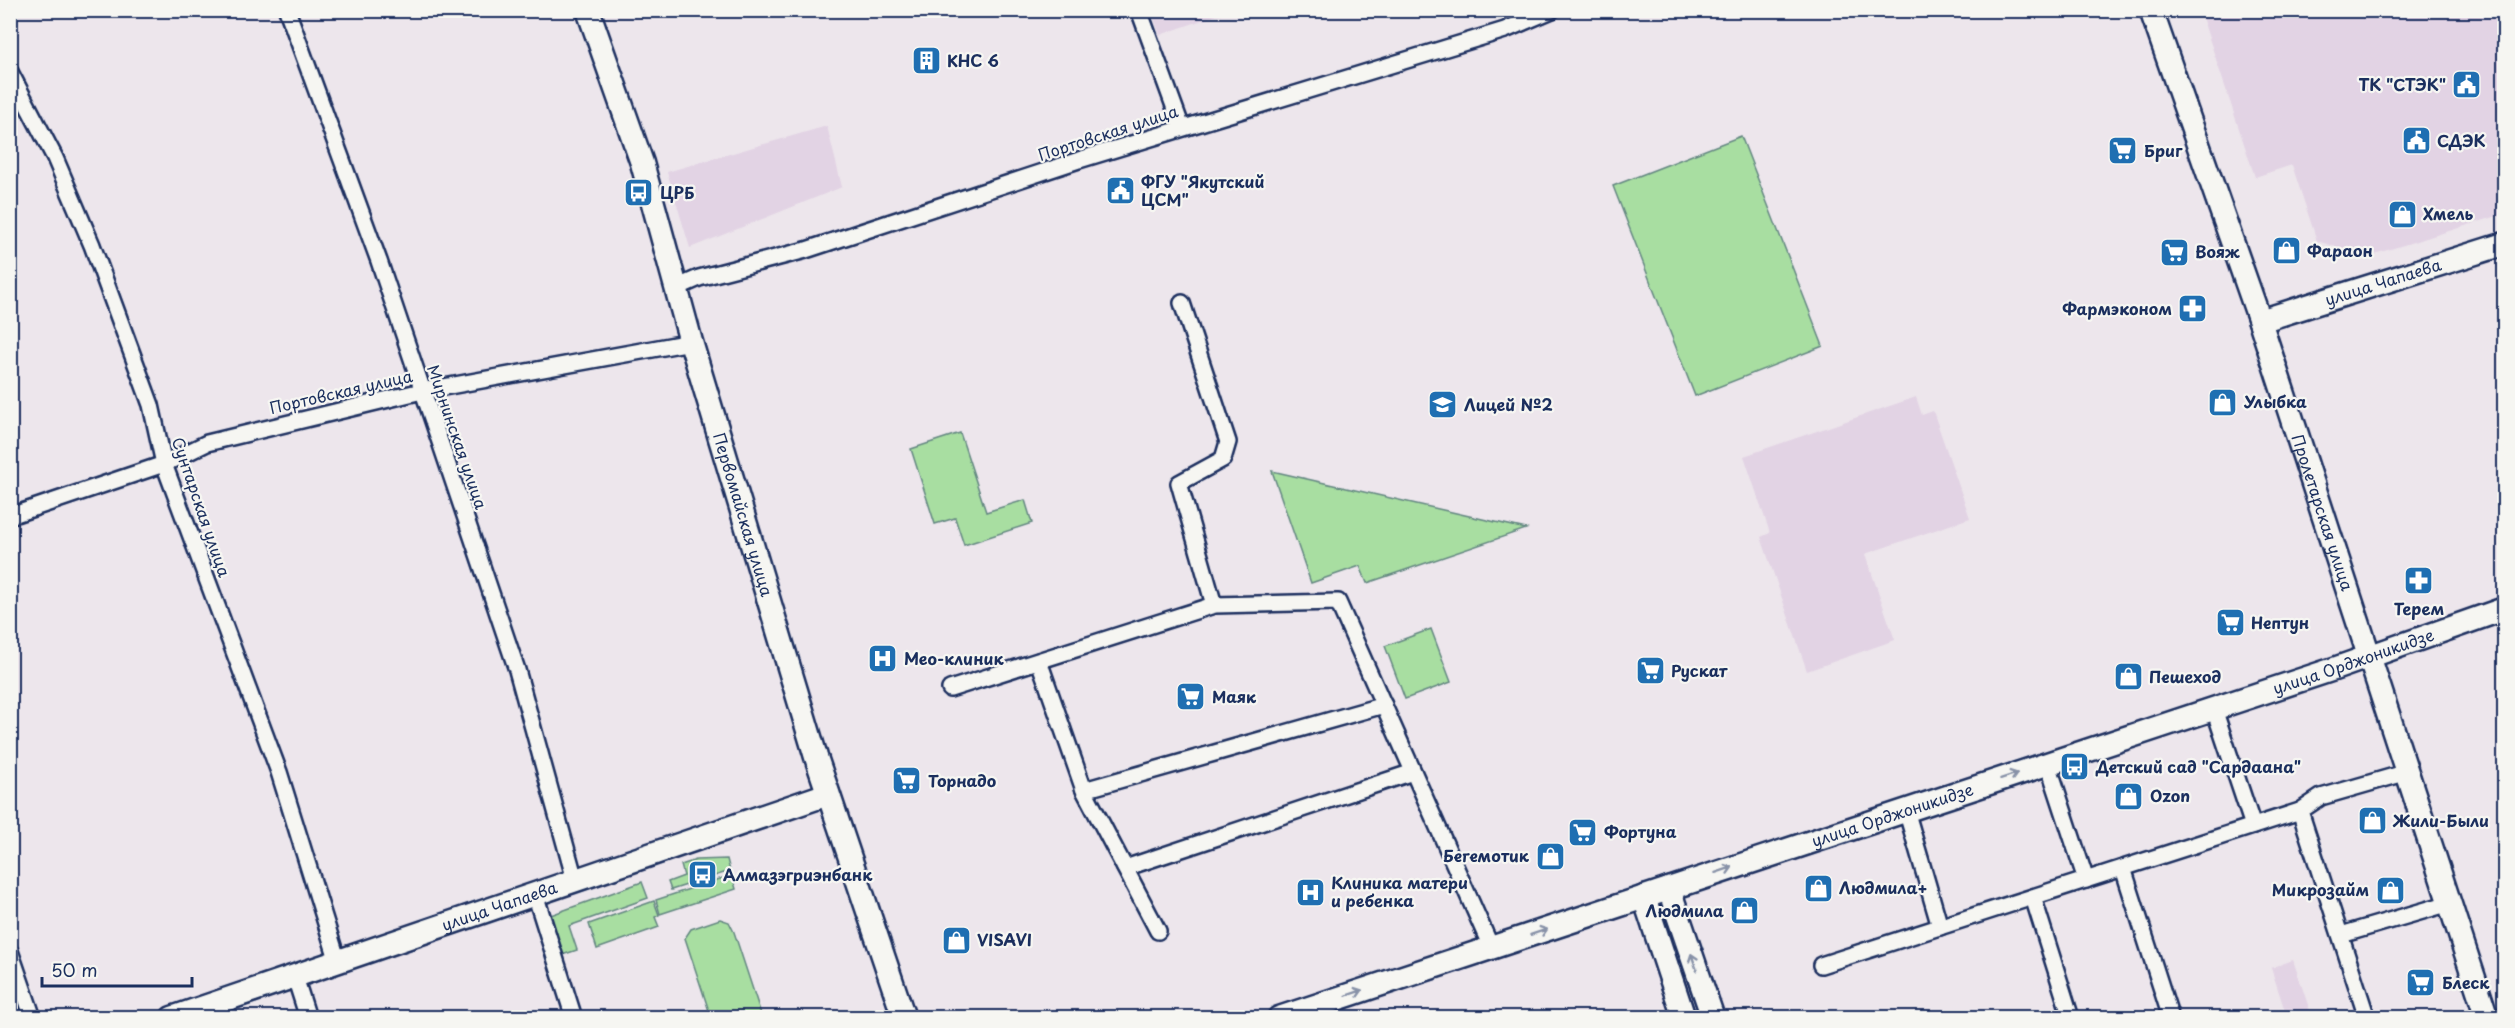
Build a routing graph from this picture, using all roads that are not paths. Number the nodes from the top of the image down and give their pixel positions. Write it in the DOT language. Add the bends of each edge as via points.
graph roads {
  1 [pos="287,10"];
  2 [pos="588,10"];
  3 [pos="1138,10"];
  4 [pos="1552,10"];
  5 [pos="2151,10"];
  6 [pos="10,72"];
  7 [pos="1182,128"];
  8 [pos="2505,244"];
  9 [pos="675,288"];
  10 [pos="1182,303"];
  11 [pos="2260,321"];
  12 [pos="691,342"];
  13 [pos="422,391"];
  14 [pos="164,464"];
  15 [pos="10,516"];
  16 [pos="1214,605"];
  17 [pos="2505,609"];
  18 [pos="2371,656"];
  19 [pos="1039,661"];
  20 [pos="950,690"];
  21 [pos="1384,705"];
  22 [pos="2214,709"];
  23 [pos="2048,764"];
  24 [pos="1413,772"];
  25 [pos="2408,772"];
  26 [pos="1084,790"];
  27 [pos="828,794"];
  28 [pos="1906,810"];
  29 [pos="2301,811"];
  30 [pos="2253,826"];
  31 [pos="1125,868"];
  32 [pos="2123,868"];
  33 [pos="575,880"];
  34 [pos="2086,880"];
  35 [pos="1669,889"];
  36 [pos="536,894"];
  37 [pos="1644,897"];
  38 [pos="2033,897"];
  39 [pos="2450,903"];
  40 [pos="1940,927"];
  41 [pos="1158,931"];
  42 [pos="2341,935"];
  43 [pos="1491,947"];
  44 [pos="10,951"];
  45 [pos="338,962"];
  46 [pos="1821,965"];
  47 [pos="295,977"];
  48 [pos="33,1017"];
  49 [pos="172,1017"];
  50 [pos="308,1017"];
  51 [pos="574,1017"];
  52 [pos="903,1017"];
  53 [pos="1279,1017"];
  54 [pos="1684,1017"];
  55 [pos="1713,1017"];
  56 [pos="2071,1017"];
  57 [pos="2171,1017"];
  58 [pos="2367,1017"];
  59 [pos="2487,1017"];
  1 -- 13 [label="street, Мирнинская улица"];
  2 -- 9 [label="main road, Первомайская улица" via="642,164"];
  3 -- 7 [label="street"];
  4 -- 7 [label="street, Портовская улица" via="1505,30"];
  5 -- 11 [label="main road, Пролетарская улица"];
  6 -- 14 [label="street, Сунтарская улица" via="92,245 151,405"];
  7 -- 9 [label="street, Портовская улица" via="806,250"];
  8 -- 11 [label="main road, улица Чапаева"];
  9 -- 12 [label="main road, Первомайская улица"];
  10 -- 16 [label="street" via="1228,442 1223,459 1179,483"];
  11 -- 18 [label="main road, Пролетарская улица"];
  12 -- 13 [label="street, Портовская улица"];
  12 -- 27 [label="main road, Первомайская улица"];
  13 -- 14 [label="street, Портовская улица" via="207,443"];
  13 -- 33 [label="street, Мирнинская улица" via="517,670"];
  14 -- 15 [label="street, Портовская улица"];
  14 -- 45 [label="street, Сунтарская улица" via="279,772"];
  16 -- 19 [label="street"];
  16 -- 21 [label="street" via="1338,602"];
  17 -- 18 [label="main road, улица Орджоникидзе"];
  18 -- 22 [label="main road, улица Орджоникидзе"];
  18 -- 25 [label="main road, Пролетарская улица"];
  19 -- 20 [label="street"];
  19 -- 26 [label="street"];
  21 -- 24 [label="street"];
  21 -- 26 [label="street"];
  22 -- 23 [label="main road, улица Орджоникидзе"];
  22 -- 30 [label="street"];
  28 -- 23 [label="main road, улица Орджоникидзе, one-way"];
  23 -- 34 [label="street"];
  24 -- 31 [label="street"];
  24 -- 43 [label="street"];
  25 -- 29 [label="street" via="2321,797"];
  25 -- 39 [label="main road, Пролетарская улица"];
  26 -- 31 [label="street"];
  27 -- 33 [label="main road, улица Чапаева"];
  27 -- 52 [label="main road, Первомайская улица"];
  35 -- 28 [label="main road, улица Орджоникидзе, one-way"];
  28 -- 40 [label="street"];
  29 -- 30 [label="street"];
  29 -- 42 [label="street"];
  30 -- 32 [label="street"];
  31 -- 41 [label="street"];
  32 -- 34 [label="street"];
  32 -- 57 [label="street"];
  33 -- 36 [label="main road, улица Чапаева"];
  34 -- 38 [label="street"];
  35 -- 37 [label="main road, улица Орджоникидзе"];
  55 -- 35 [label="main road, one-way"];
  36 -- 45 [label="main road, улица Чапаева"];
  36 -- 51 [label="street"];
  43 -- 37 [label="main road, улица Орджоникидзе, one-way"];
  37 -- 54 [label="main road"];
  38 -- 40 [label="street"];
  38 -- 56 [label="street"];
  39 -- 42 [label="street"];
  39 -- 59 [label="main road, Пролетарская улица"];
  40 -- 46 [label="street"];
  42 -- 58 [label="street"];
  53 -- 43 [label="main road, улица Орджоникидзе, one-way"];
  44 -- 48 [label="street"];
  45 -- 47 [label="main road, улица Чапаева"];
  47 -- 49 [label="main road, улица Чапаева"];
  47 -- 50 [label="street"];
}
